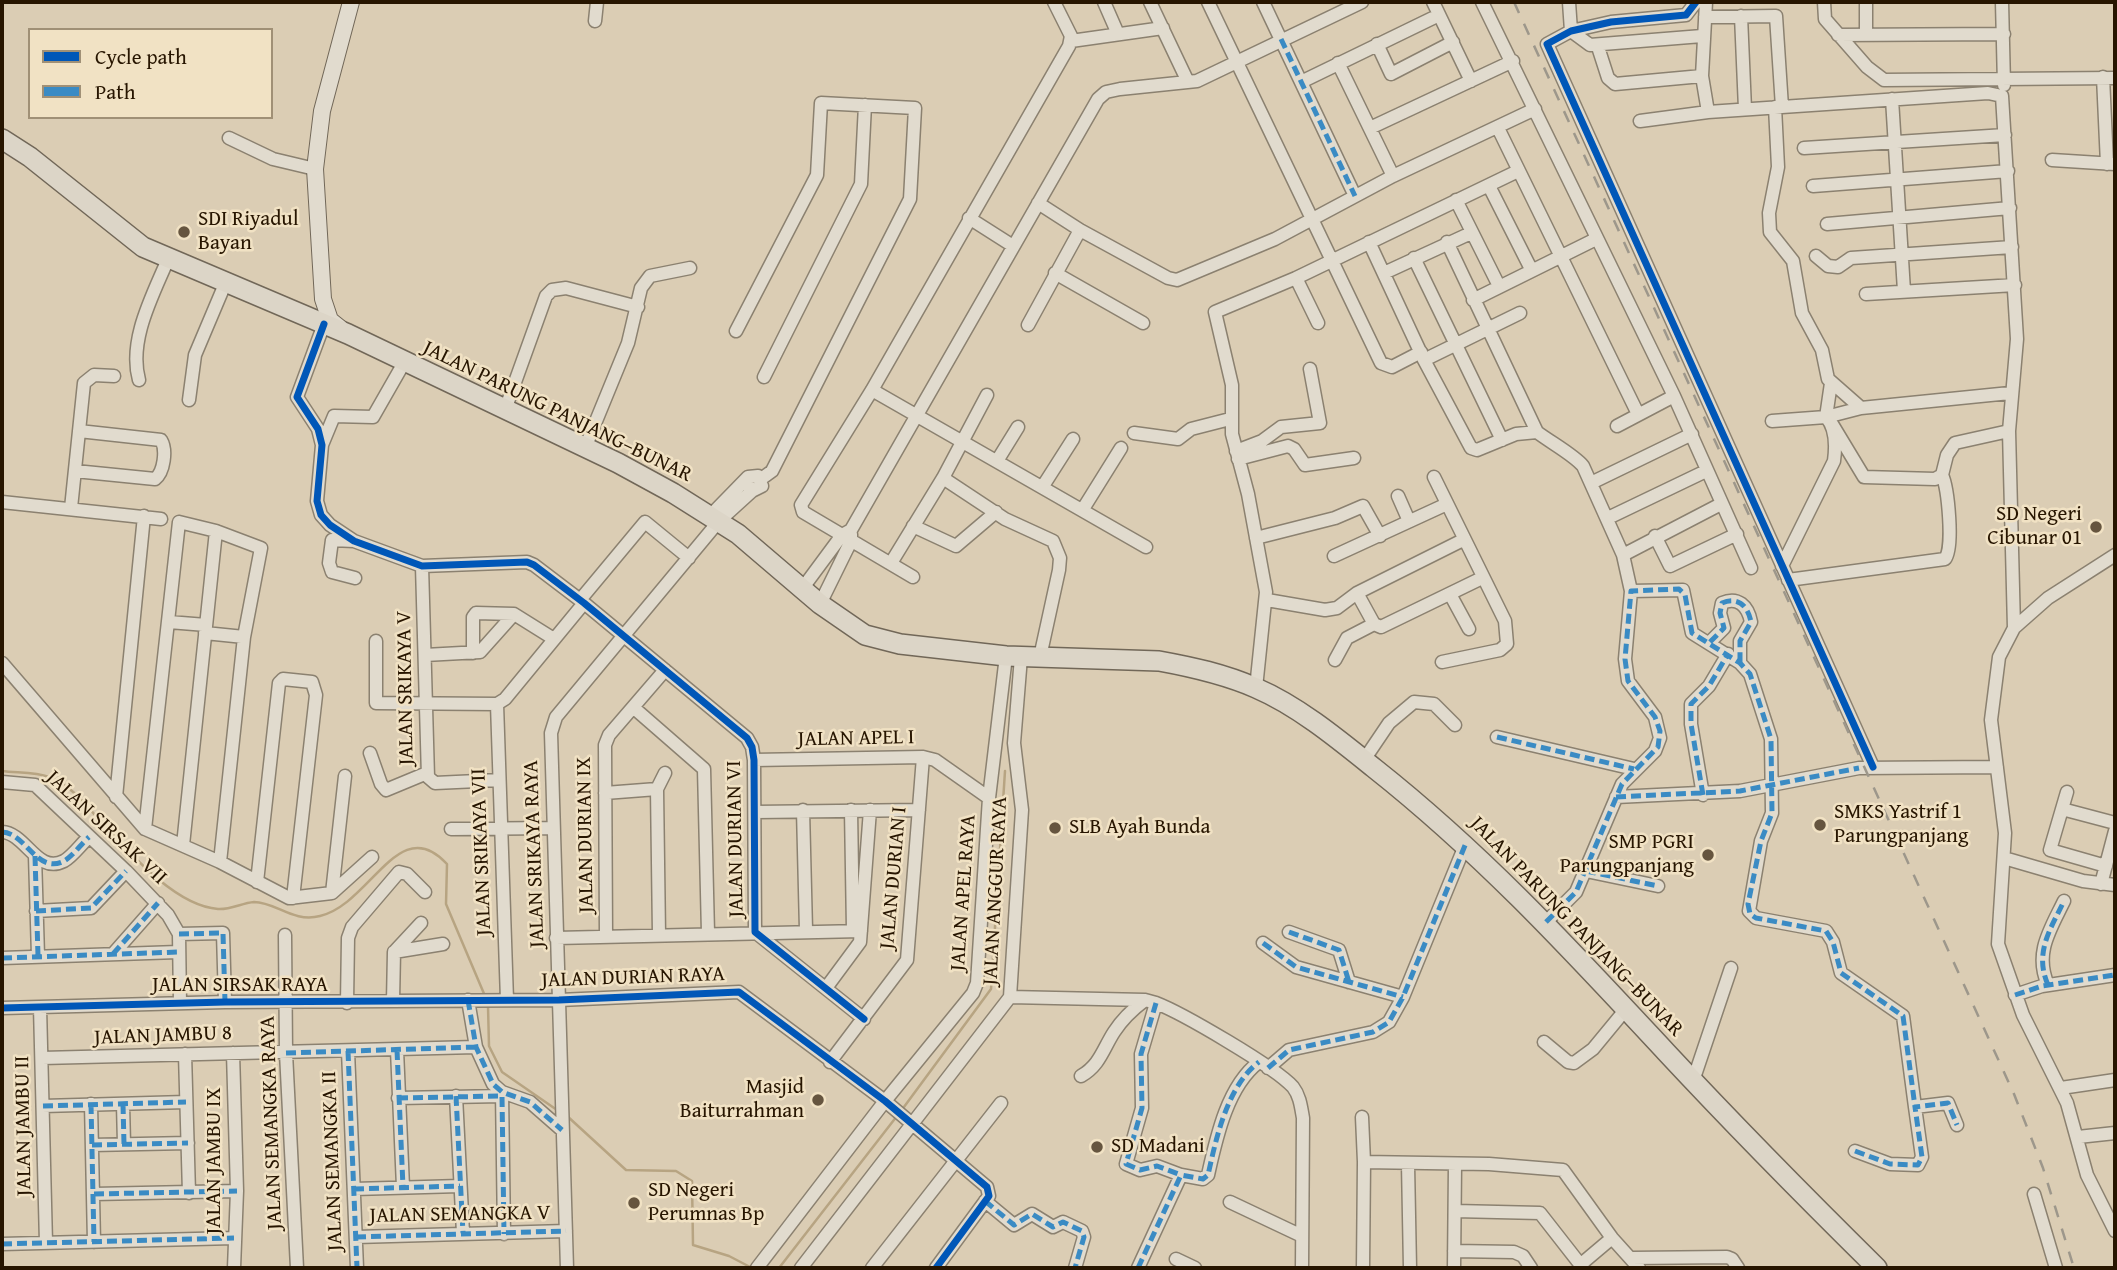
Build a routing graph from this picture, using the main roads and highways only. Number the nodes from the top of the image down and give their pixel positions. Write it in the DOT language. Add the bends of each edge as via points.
graph roads {
  1 [pos="351,2"];
  2 [pos="2,139"];
  3 [pos="322,287"];
  4 [pos="295,310"];
  5 [pos="348,334"];
  6 [pos="1877,1268"];
  1 -- 3 [label="main road" via="322,111 315,169"];
  2 -- 4 [label="main road, JALAN PARUNG PANJANG–BUNAR" via="131,240 225,284"];
  3 -- 4 [label="main road" via="312,309"];
  3 -- 5 [label="main road" via="330,320"];
  4 -- 5 [label="main road, JALAN PARUNG PANJANG–BUNAR"];
  5 -- 6 [label="main road, JALAN PARUNG PANJANG–BUNAR" via="618,463 715,518 820,604 880,642 1022,657 1159,661 1198,668 1256,688 1314,723 1465,843"];
}
